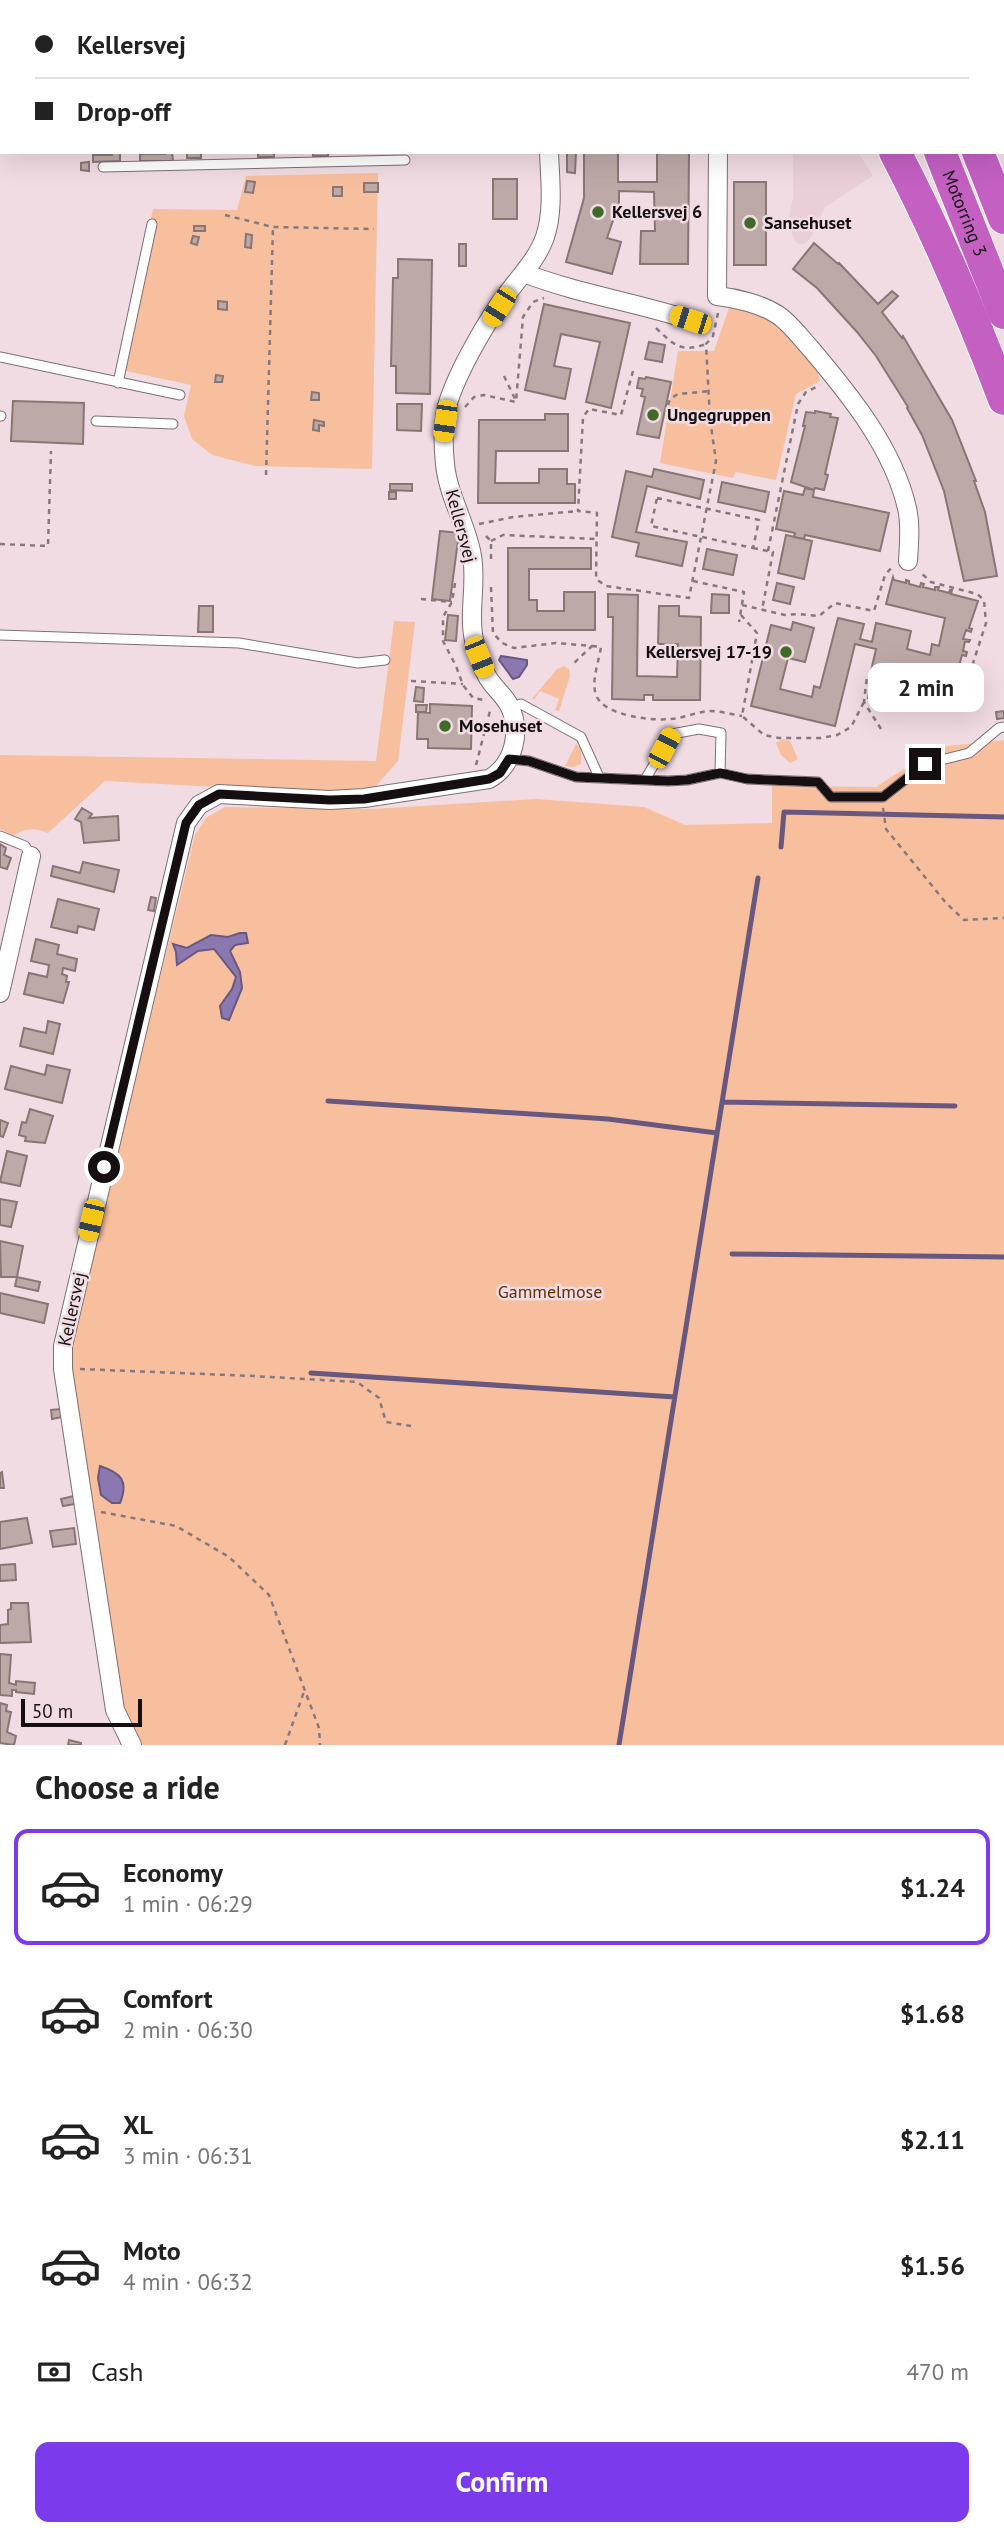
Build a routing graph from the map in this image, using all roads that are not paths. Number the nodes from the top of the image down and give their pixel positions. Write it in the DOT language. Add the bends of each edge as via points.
graph roads {
  1 [pos="549,154"];
  2 [pos="718,154"];
  3 [pos="896,154"];
  4 [pos="941,154"];
  5 [pos="979,154"];
  6 [pos="405,160"];
  7 [pos="103,167"];
  8 [pos="1004,218"];
  9 [pos="152,224"];
  10 [pos="524,273"];
  11 [pos="1004,313"];
  12 [pos="690,320"];
  13 [pos="0,358"];
  14 [pos="118,383"];
  15 [pos="180,395"];
  16 [pos="1004,399"];
  17 [pos="96,421"];
  18 [pos="173,424"];
  19 [pos="908,561"];
  20 [pos="0,635"];
  21 [pos="385,660"];
  22 [pos="501,704"];
  23 [pos="1004,727"];
  24 [pos="509,759"];
  25 [pos="720,773"];
  26 [pos="599,777"];
  27 [pos="646,778"];
  28 [pos="0,836"];
  29 [pos="31,856"];
  30 [pos="0,993"];
  31 [pos="132,1745"];
  1 -- 10 [label="street, Kellersvej" via="547,228"];
  2 -- 19 [label="street" via="717,296 779,316 853,400 902,489 908,511"];
  3 -- 16 [label="highway" via="922,203"];
  4 -- 11 [label="highway, Motorring 3"];
  5 -- 8 [label="highway, Motorring 3"];
  6 -- 7 [label="lane"];
  9 -- 14 [label="lane"];
  10 -- 12 [label="street"];
  10 -- 22 [label="street, Kellersvej" via="509,290 458,379 447,407 443,436 445,467 472,555 474,637"];
  13 -- 14 [label="lane"];
  14 -- 15 [label="lane"];
  17 -- 18 [label="lane"];
  20 -- 21 [label="lane" via="239,643 358,663"];
  22 -- 24 [label="street" via="514,719"];
  22 -- 26 [label="lane" via="521,704 581,737"];
  23 -- 25 [label="lane" via="969,753 925,764 883,797 831,797 818,782 747,779"];
  24 -- 26 [label="lane" via="576,777"];
  24 -- 31 [label="street, Kellersvej" via="500,773 475,782 364,799 219,794 199,805 186,823 63,1346 115,1710"];
  25 -- 27 [label="lane" via="687,780"];
  25 -- 27 [label="lane" via="721,733 686,730 672,734"];
  26 -- 27 [label="lane"];
  28 -- 29 [label="lane" via="24,846"];
  29 -- 30 [label="street"];
}
